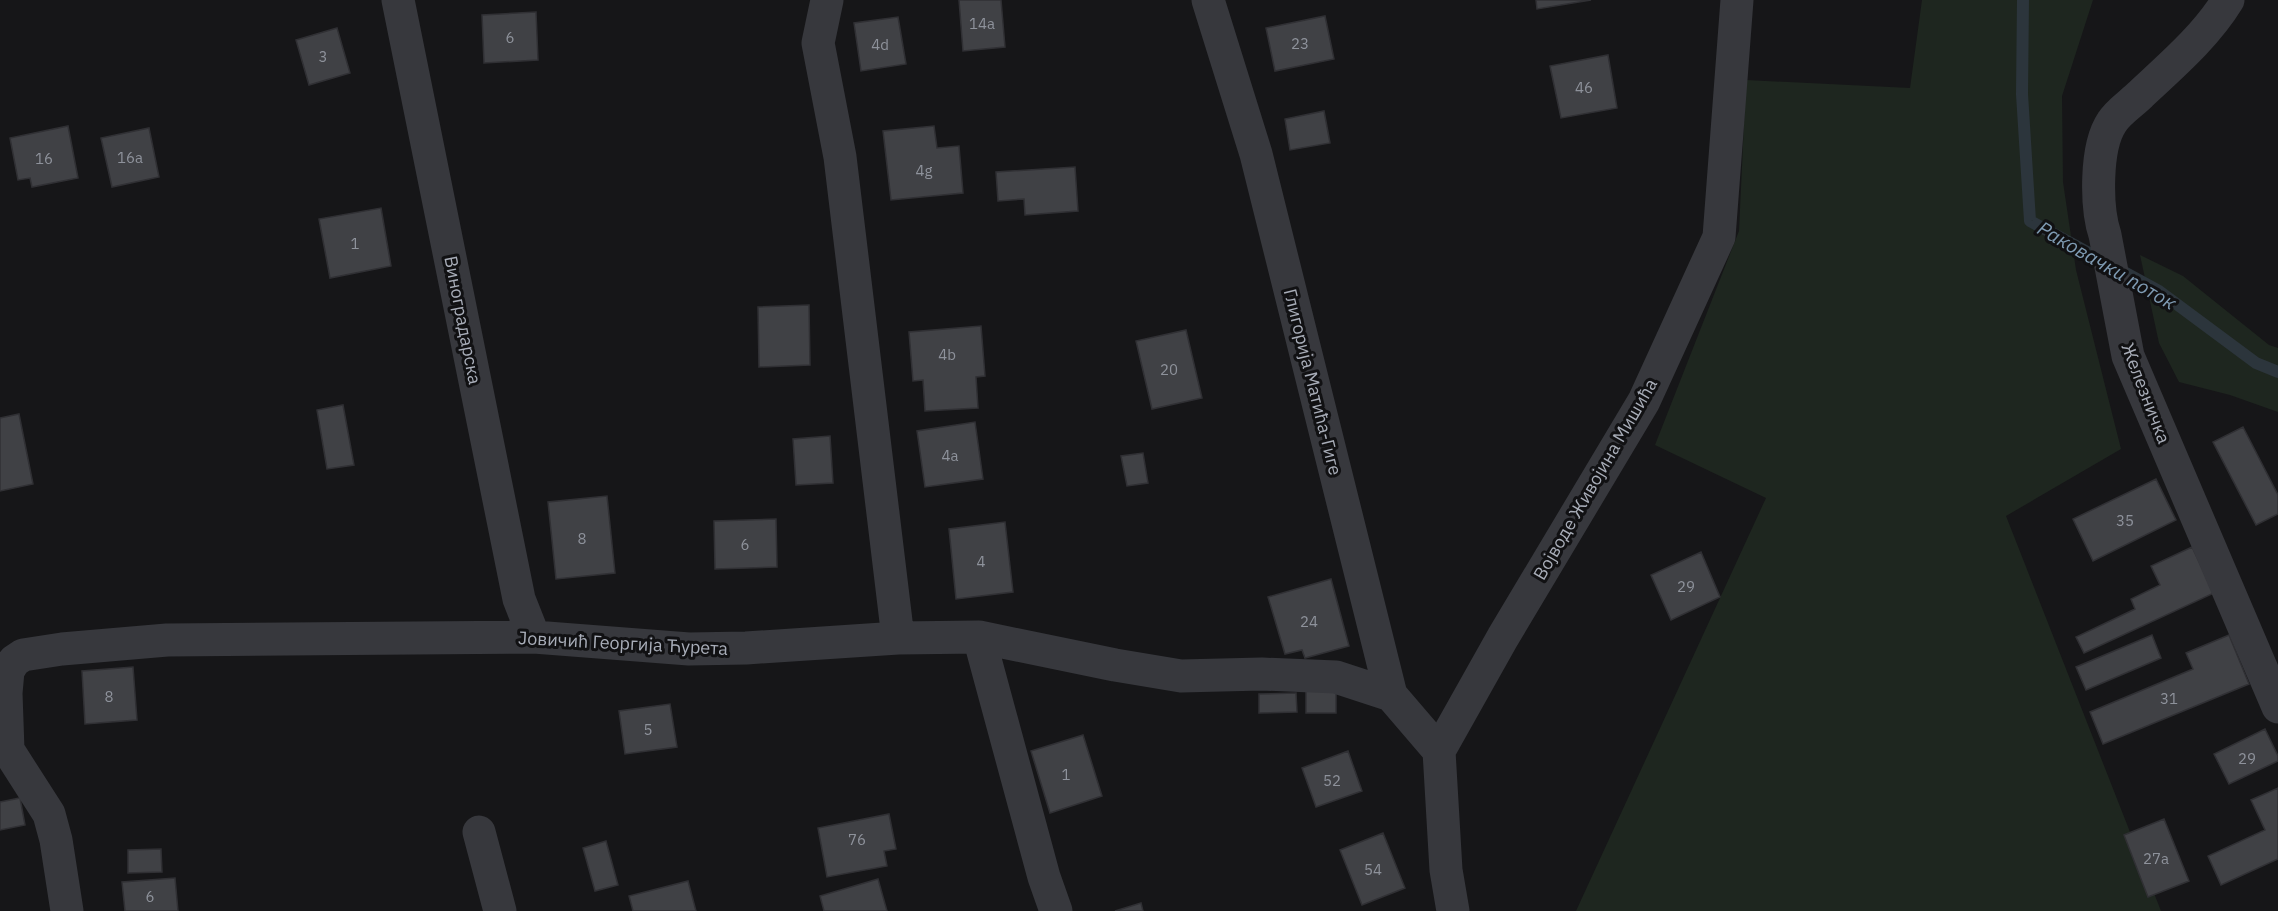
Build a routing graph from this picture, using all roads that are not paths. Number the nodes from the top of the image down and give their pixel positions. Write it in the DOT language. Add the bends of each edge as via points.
graph roads {
  1 [pos="398,0"];
  2 [pos="827,0"];
  3 [pos="1208,0"];
  4 [pos="1737,0"];
  5 [pos="2228,0"];
  6 [pos="534,637"];
  7 [pos="979,637"];
  8 [pos="898,638"];
  9 [pos="1390,695"];
  10 [pos="2278,707"];
  11 [pos="4,748"];
  12 [pos="1439,751"];
  13 [pos="479,832"];
  14 [pos="67,911"];
  15 [pos="500,911"];
  16 [pos="1056,911"];
  17 [pos="1453,911"];
  1 -- 6 [label="street, Виноградарска" via="519,599"];
  2 -- 8 [label="street" via="818,43 840,157"];
  3 -- 9 [label="street, Глигорија Матића-Гиге" via="1256,154"];
  4 -- 12 [label="street, Војводе Живојина Мишића" via="1719,237 1644,401"];
  5 -- 10 [label="street, Железничка" via="2193,45 2112,122 2102,148 2100,221 2128,356"];
  6 -- 8 [label="street, Јовичић Георгија Ћурета" via="689,649"];
  6 -- 11 [label="street, Јовичић Георгија Ћурета" via="167,640 23,655 8,671"];
  7 -- 8 [label="street, Јовичић Георгија Ћурета"];
  7 -- 9 [label="street, Јовичић Георгија Ћурета" via="1181,676 1336,677"];
  7 -- 16 [label="street"];
  9 -- 12 [label="street, Глигорија Матића-Гиге"];
  11 -- 14 [label="street" via="49,814"];
  12 -- 17 [label="street" via="1446,870"];
  13 -- 15 [label="street"];
}
